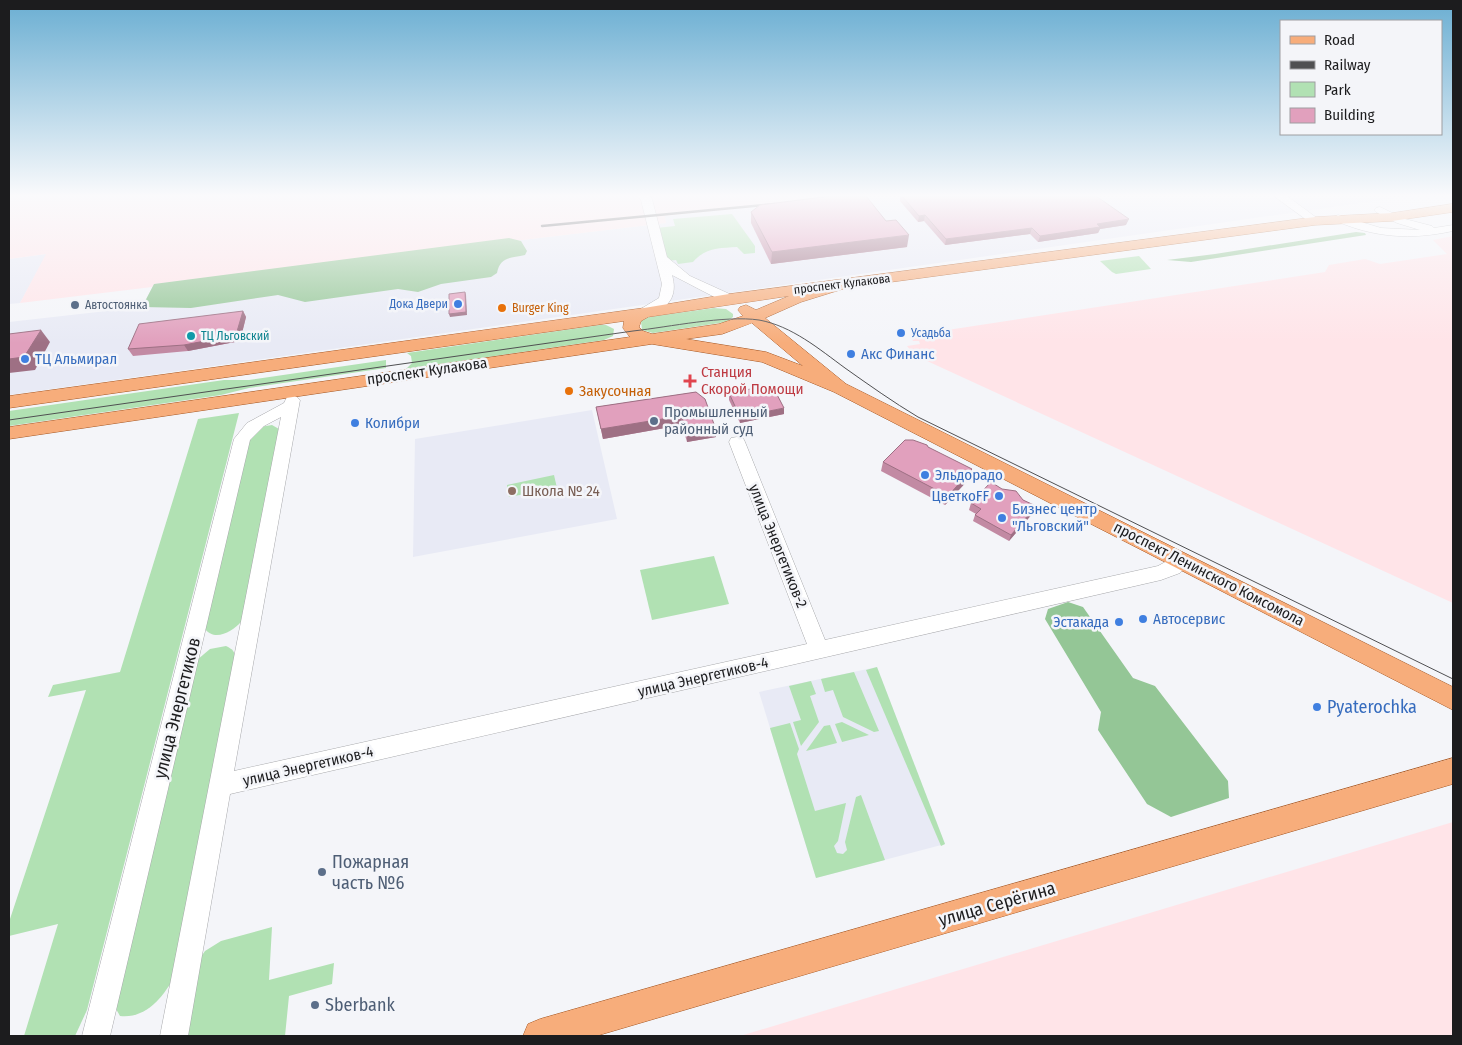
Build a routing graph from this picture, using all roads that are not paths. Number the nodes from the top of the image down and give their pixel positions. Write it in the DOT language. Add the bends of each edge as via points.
graph roads {
  1 [pos="658,245"];
  2 [pos="1139,245"];
  3 [pos="661,258"];
  4 [pos="840,285"];
  5 [pos="795,299"];
  6 [pos="734,302"];
  7 [pos="644,313"];
  8 [pos="756,317"];
  9 [pos="722,328"];
  10 [pos="652,339"];
  11 [pos="379,350"];
  12 [pos="802,358"];
  13 [pos="376,379"];
  14 [pos="840,388"];
  15 [pos="292,398"];
  16 [pos="9,402"];
  17 [pos="9,432"];
  18 [pos="737,442"];
  19 [pos="1181,560"];
  20 [pos="819,650"];
  21 [pos="1453,699"];
  22 [pos="1453,771"];
  23 [pos="221,785"];
  24 [pos="96,1036"];
  25 [pos="174,1036"];
  26 [pos="540,1036"];
  1 -- 3 [label="street"];
  2 -- 4 [label="main road, проспект Кулакова"];
  3 -- 6 [label="street" via="688,282"];
  3 -- 7 [label="street" via="669,293 659,306"];
  4 -- 5 [label="main road"];
  4 -- 6 [label="main road, проспект Кулакова"];
  5 -- 8 [label="main road"];
  5 -- 12 [label="main road" via="785,306 778,319 783,334"];
  6 -- 7 [label="main road, проспект Кулакова"];
  6 -- 8 [label="main road, проспект Ленинского Комсомола"];
  6 -- 9 [label="main road" via="744,314 741,320"];
  7 -- 10 [label="main road" via="633,319 631,328 637,335"];
  7 -- 11 [label="main road, проспект Кулакова"];
  8 -- 9 [label="main road"];
  8 -- 12 [label="main road, проспект Ленинского Комсомола"];
  9 -- 10 [label="main road"];
  10 -- 13 [label="main road, проспект Кулакова"];
  10 -- 14 [label="main road, проспект Кулакова" via="766,357"];
  11 -- 13 [label="main road" via="395,353 400,363 395,371"];
  11 -- 16 [label="main road, проспект Кулакова"];
  12 -- 14 [label="main road, проспект Ленинского Комсомола"];
  13 -- 15 [label="main road, проспект Кулакова"];
  14 -- 19 [label="main road, проспект Ленинского Комсомола"];
  15 -- 17 [label="main road, проспект Кулакова"];
  15 -- 23 [label="street"];
  15 -- 24 [label="street, улица Энергетиков" via="275,415 249,428 242,438"];
  18 -- 20 [label="street, улица Энергетиков-2"];
  19 -- 20 [label="street, улица Энергетиков-4" via="1174,568 1161,573"];
  19 -- 21 [label="main road, проспект Ленинского Комсомола"];
  20 -- 23 [label="street, улица Энергетиков-4"];
  22 -- 26 [label="main road, улица Серёгина"];
  23 -- 25 [label="street"];
}
